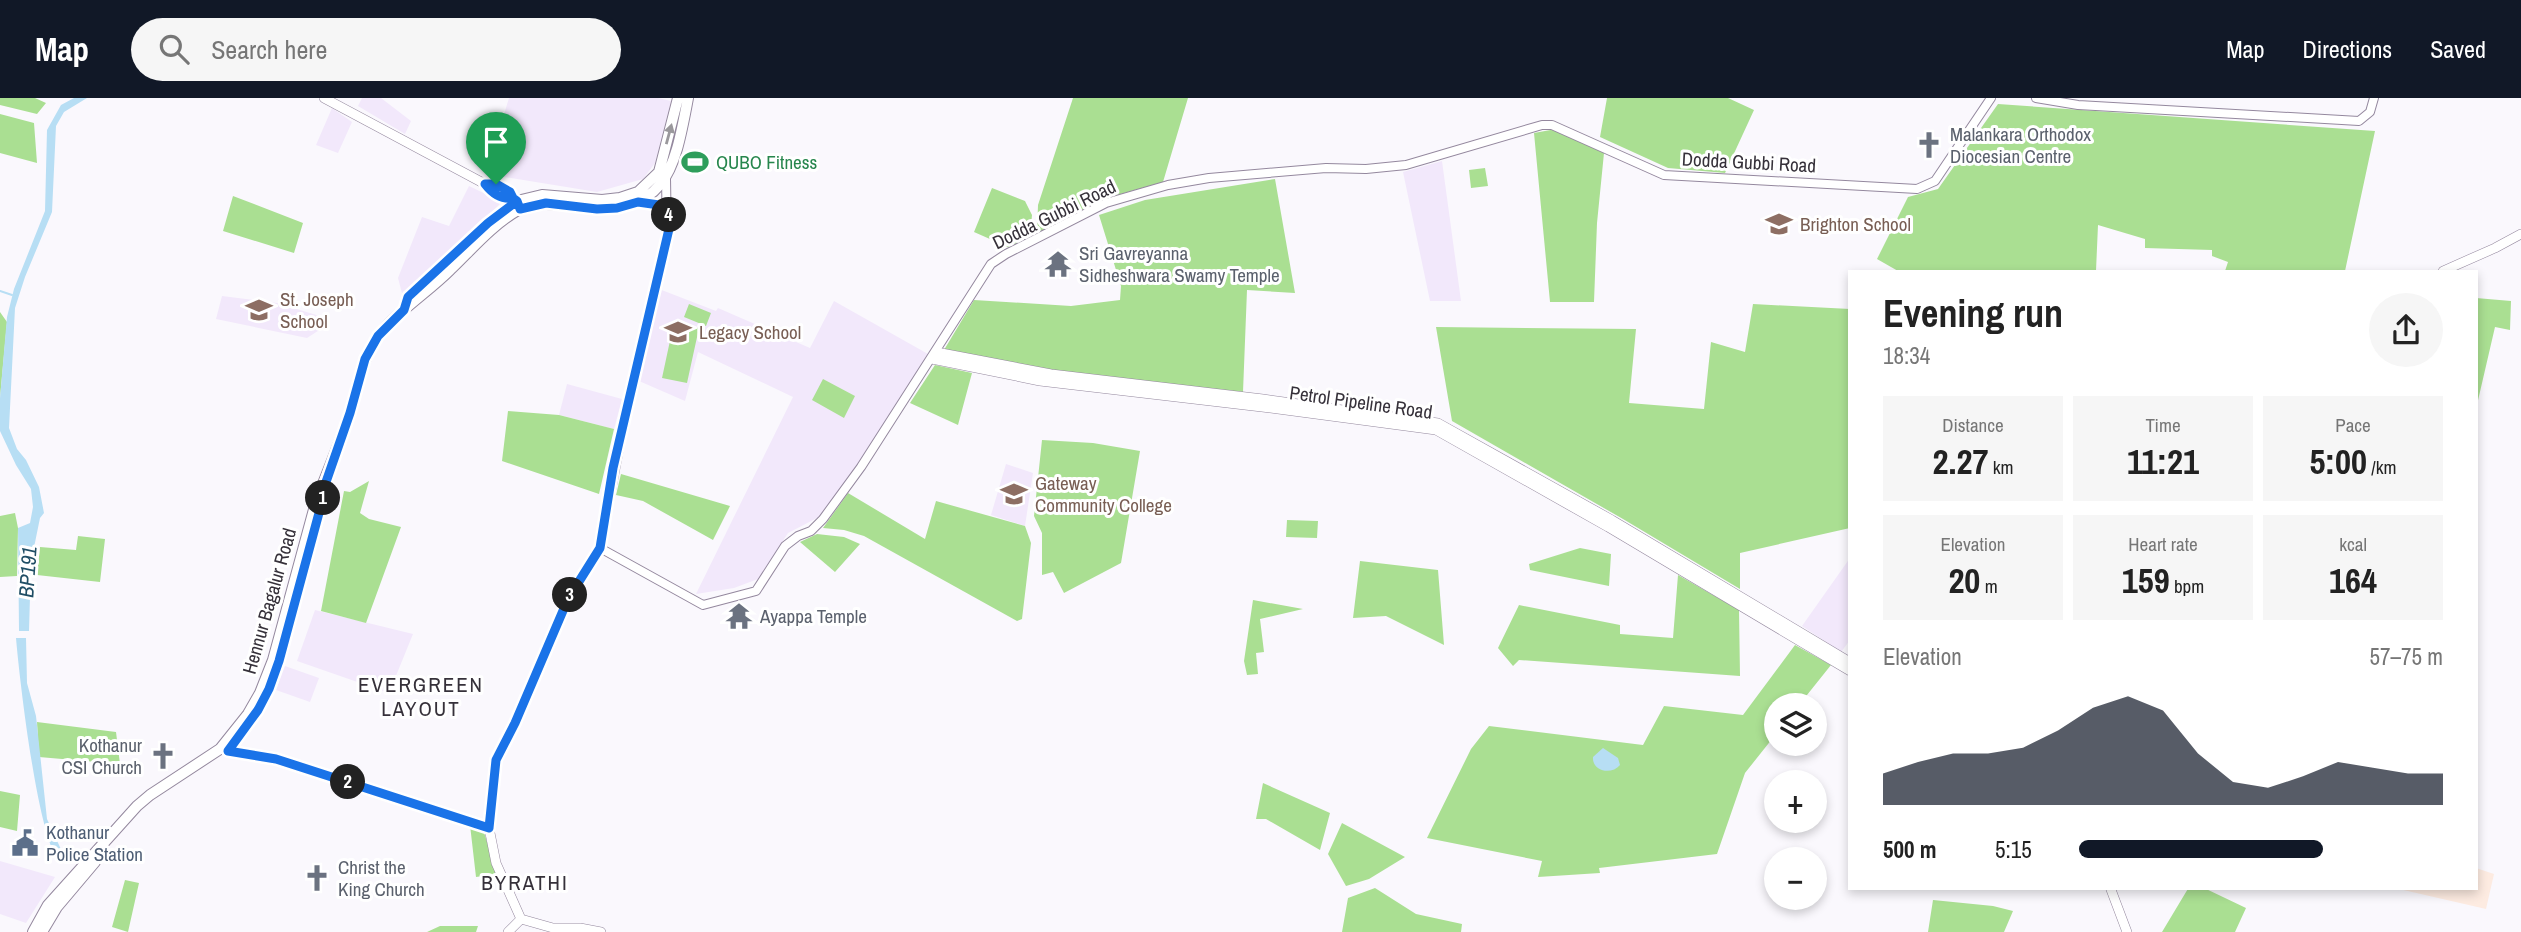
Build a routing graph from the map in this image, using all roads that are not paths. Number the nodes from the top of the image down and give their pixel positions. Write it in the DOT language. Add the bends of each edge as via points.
graph roads {
  1 [pos="324,98"];
  2 [pos="678,98"];
  3 [pos="688,98"];
  4 [pos="1991,98"];
  5 [pos="2036,98"];
  6 [pos="2374,98"];
  7 [pos="663,175"];
  8 [pos="638,202"];
  9 [pos="516,203"];
  10 [pos="669,210"];
  11 [pos="2521,234"];
  12 [pos="2445,270"];
  13 [pos="934,355"];
  14 [pos="600,548"];
  15 [pos="1711,584"];
  16 [pos="1848,661"];
  17 [pos="1848,670"];
  18 [pos="224,750"];
  19 [pos="489,828"];
  20 [pos="2111,890"];
  21 [pos="59,898"];
  22 [pos="521,919"];
  23 [pos="33,932"];
  24 [pos="42,932"];
  25 [pos="508,932"];
  26 [pos="601,932"];
  27 [pos="2127,932"];
  1 -- 9 [label="main road" via="485,184 496,184 510,192"];
  7 -- 2 [label="main road, one-way"];
  3 -- 7 [label="main road" via="673,167"];
  4 -- 13 [label="street, Dodda Gubbi Road" via="1935,181 1917,189 1664,175 1552,125 1406,165 1326,168 1168,185 1106,203 992,264"];
  5 -- 6 [label="street" via="2078,105 2358,121 2370,112"];
  7 -- 8 [label="main road, Hennur Bagalur Road" via="655,192"];
  7 -- 9 [label="main road, Hennur Bagalur Road" via="620,198 542,195"];
  7 -- 10 [label="street"];
  8 -- 9 [label="main road, Hennur Bagalur Road" via="597,209"];
  8 -- 10 [label="main road"];
  9 -- 18 [label="main road, Hennur Bagalur Road" via="408,297 404,310 378,336 365,359 307,530 267,679"];
  10 -- 14 [label="street" via="667,240 613,468"];
  11 -- 12 [label="main road"];
  13 -- 14 [label="street, Dodda Gubbi Road" via="823,519 785,546 756,591 703,605"];
  13 -- 15 [label="main road, Petrol Pipeline Road" via="1016,377 1161,390 1436,430"];
  14 -- 19 [label="street" via="568,599 496,760"];
  15 -- 16 [label="main road, Petrol Pipeline Road"];
  15 -- 17 [label="main road, Petrol Pipeline Road"];
  18 -- 19 [label="main road" via="276,759"];
  18 -- 21 [label="main road, Hennur Bagalur Road" via="137,806"];
  19 -- 22 [label="main road" via="496,863"];
  20 -- 27 [label="main road"];
  21 -- 23 [label="main road, Hennur Bagalur Road" via="42,914"];
  21 -- 24 [label="main road, Hennur Bagalur Road"];
  22 -- 25 [label="main road"];
  22 -- 26 [label="main road" via="553,928"];
}
